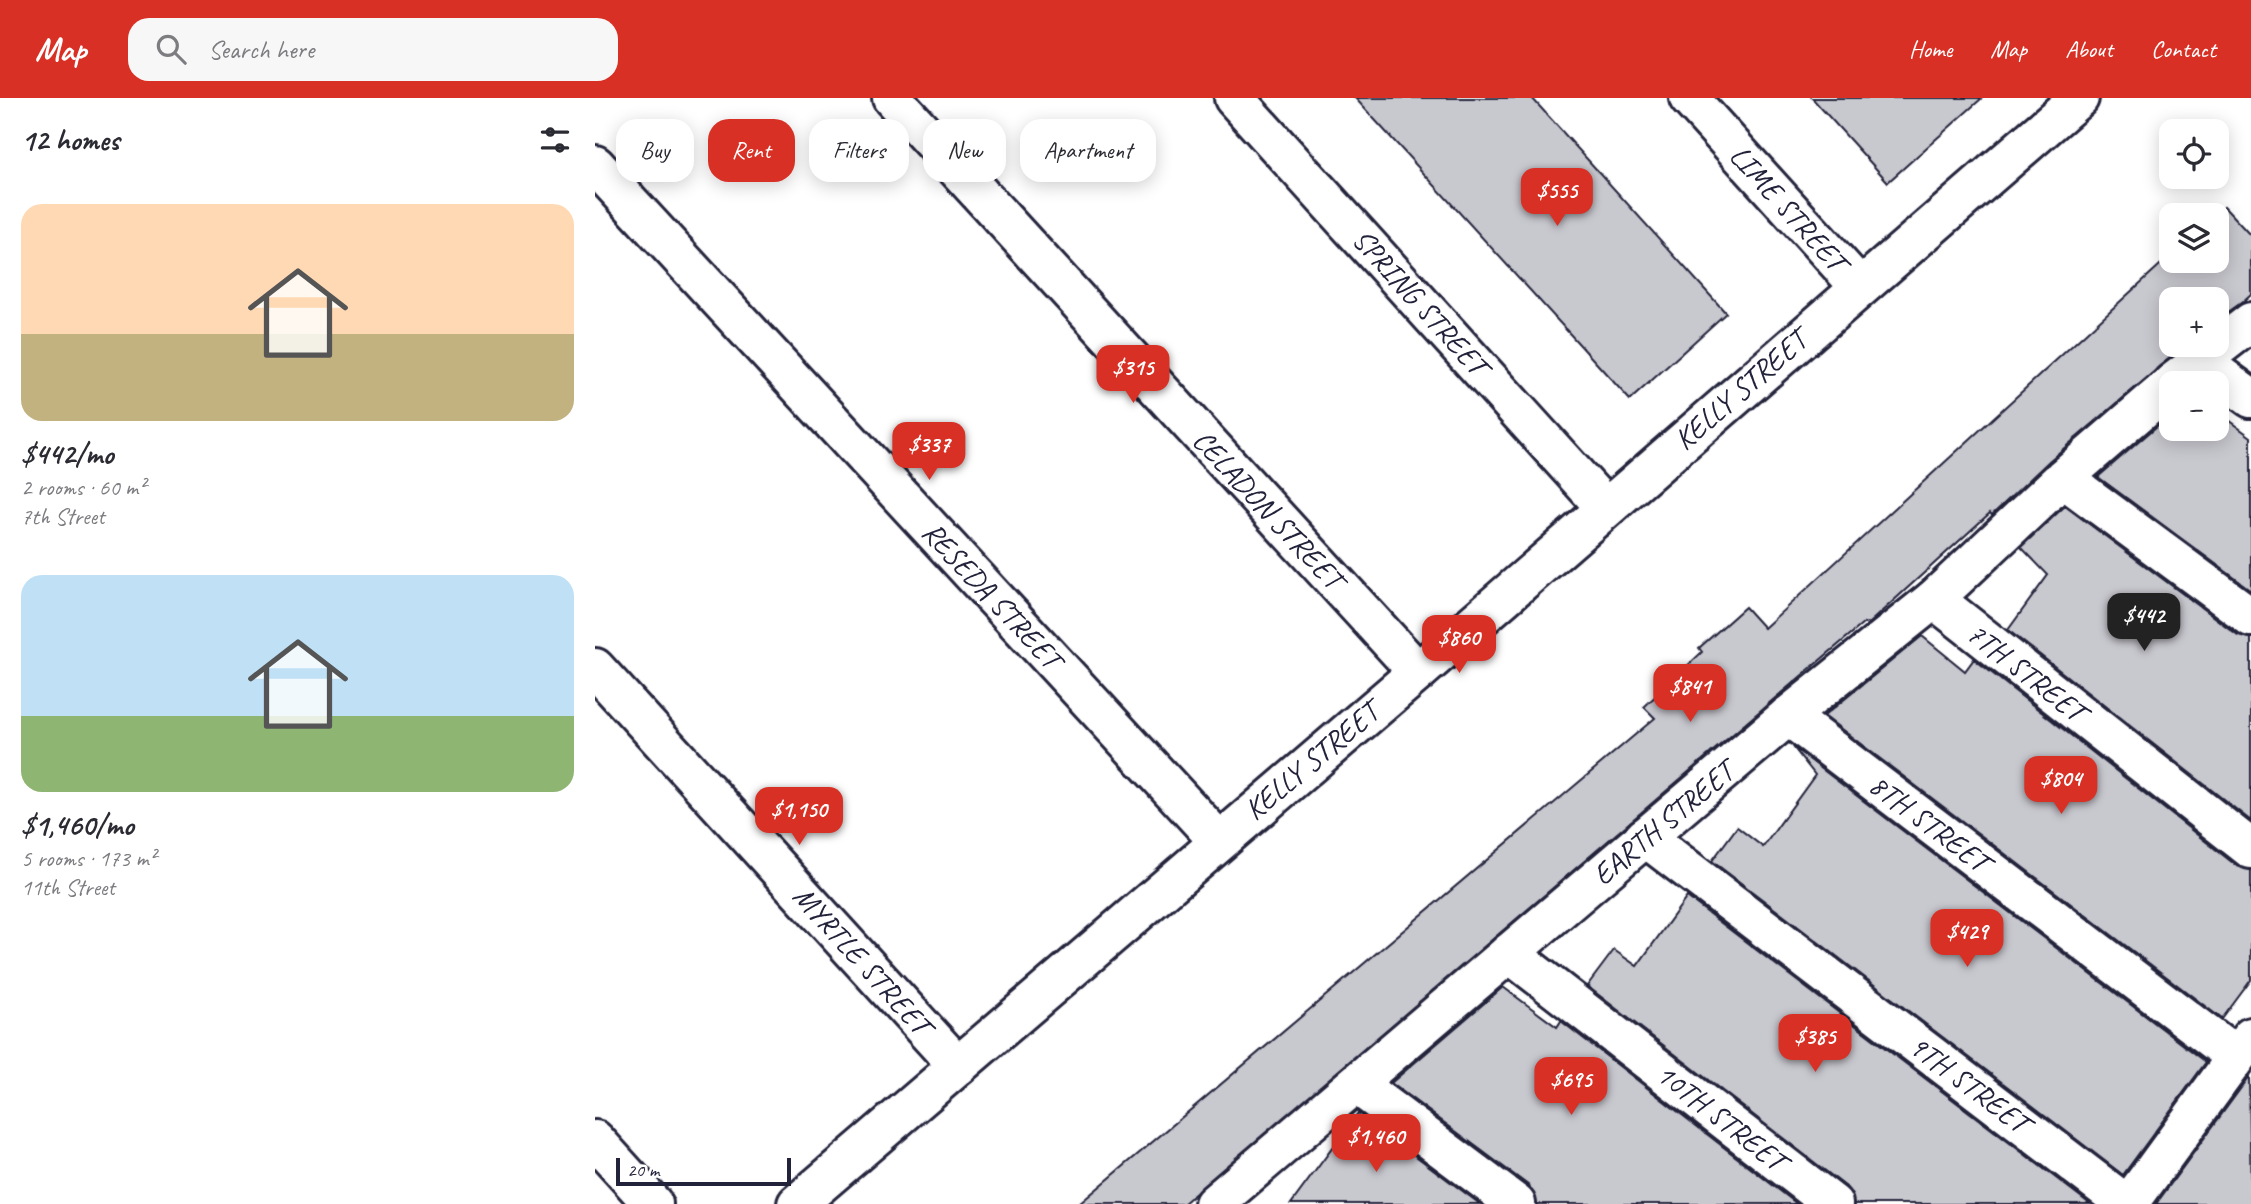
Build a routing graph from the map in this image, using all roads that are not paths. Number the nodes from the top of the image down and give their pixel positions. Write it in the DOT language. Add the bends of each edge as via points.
graph roads {
  1 [pos="892,98"];
  2 [pos="1234,98"];
  3 [pos="1689,98"];
  4 [pos="2079,98"];
  5 [pos="595,164"];
  6 [pos="1859,286"];
  7 [pos="2251,322"];
  8 [pos="2187,371"];
  9 [pos="2229,390"];
  10 [pos="2159,395"];
  11 [pos="2251,397"];
  12 [pos="2063,478"];
  13 [pos="1605,507"];
  14 [pos="1934,599"];
  15 [pos="2251,617"];
  16 [pos="595,668"];
  17 [pos="1418,671"];
  18 [pos="1788,716"];
  19 [pos="1645,837"];
  20 [pos="1218,840"];
  21 [pos="2251,849"];
  22 [pos="1509,953"];
  23 [pos="2243,1047"];
  24 [pos="958,1066"];
  25 [pos="1356,1084"];
  26 [pos="595,1140"];
  27 [pos="653,1204"];
  28 [pos="797,1204"];
  29 [pos="1215,1204"];
  30 [pos="1516,1204"];
  31 [pos="1833,1204"];
  32 [pos="2127,1204"];
  1 -- 17 [label="street, CELADON STREET"];
  2 -- 13 [label="street, SPRING STREET"];
  3 -- 6 [label="street, LIME STREET"];
  4 -- 6 [label="street, KELLY STREET"];
  5 -- 20 [label="street, RESEDA STREET"];
  6 -- 13 [label="street, KELLY STREET"];
  7 -- 8 [label="street, EARTH STREET"];
  9 -- 11 [label="street"];
  10 -- 12 [label="street, EARTH STREET"];
  12 -- 14 [label="street, EARTH STREET"];
  12 -- 15 [label="street"];
  13 -- 17 [label="street, KELLY STREET"];
  14 -- 18 [label="street, EARTH STREET"];
  14 -- 21 [label="street, 7TH STREET"];
  16 -- 24 [label="street, MYRTLE STREET"];
  17 -- 20 [label="street, KELLY STREET"];
  18 -- 19 [label="street, EARTH STREET"];
  18 -- 23 [label="street, 8TH STREET"];
  19 -- 22 [label="street, EARTH STREET"];
  19 -- 32 [label="street, 9TH STREET"];
  20 -- 24 [label="street, KELLY STREET"];
  22 -- 25 [label="street, EARTH STREET"];
  22 -- 31 [label="street, 10TH STREET"];
  23 -- 32 [label="street"];
  24 -- 28 [label="street, KELLY STREET"];
  25 -- 29 [label="street, EARTH STREET"];
  25 -- 30 [label="street"];
  26 -- 27 [label="street"];
}
